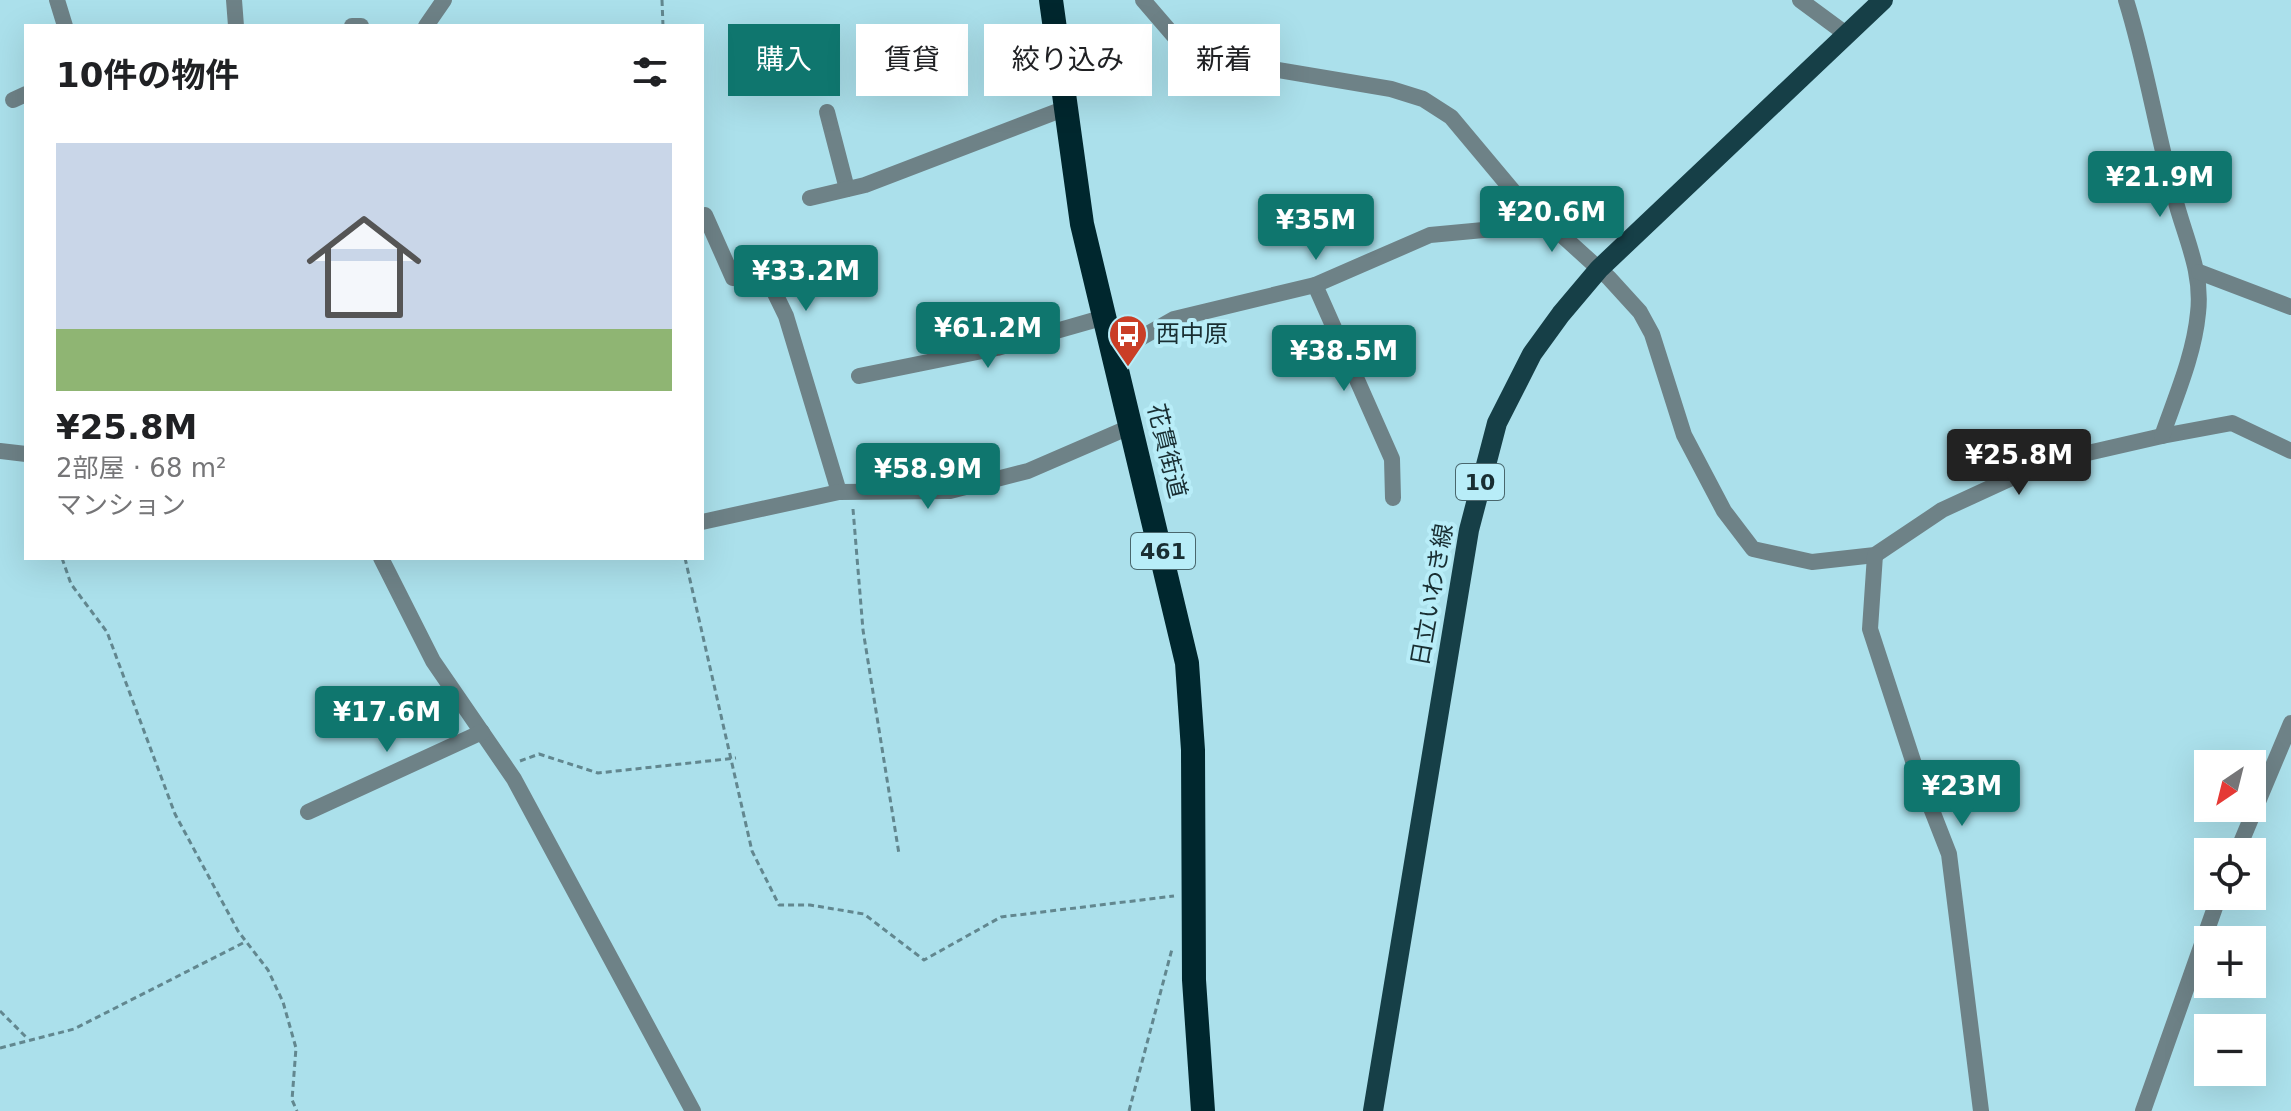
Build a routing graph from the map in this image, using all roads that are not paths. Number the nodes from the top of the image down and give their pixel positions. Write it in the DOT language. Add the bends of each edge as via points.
graph roads {
  1 [pos="57,0"];
  2 [pos="234,0"];
  3 [pos="1051,0"];
  4 [pos="1143,0"];
  5 [pos="1800,0"];
  6 [pos="1883,0"];
  7 [pos="2126,0"];
  8 [pos="440,2"];
  9 [pos="64,24"];
  10 [pos="236,24"];
  11 [pos="427,24"];
  12 [pos="1846,34"];
  13 [pos="1066,108"];
  14 [pos="827,112"];
  15 [pos="847,189"];
  16 [pos="810,198"];
  17 [pos="1536,214"];
  18 [pos="704,215"];
  19 [pos="1599,269"];
  20 [pos="2199,272"];
  21 [pos="1315,285"];
  22 [pos="2291,307"];
  23 [pos="1105,317"];
  24 [pos="1114,353"];
  25 [pos="859,376"];
  26 [pos="1132,426"];
  27 [pos="2162,436"];
  28 [pos="0,451"];
  29 [pos="2291,451"];
  30 [pos="24,454"];
  31 [pos="845,492"];
  32 [pos="1393,498"];
  33 [pos="704,522"];
  34 [pos="1875,555"];
  35 [pos="382,560"];
  36 [pos="2291,723"];
  37 [pos="482,732"];
  38 [pos="308,812"];
  39 [pos="2243,838"];
  40 [pos="2214,910"];
  41 [pos="693,1111"];
  42 [pos="1203,1111"];
  43 [pos="1373,1111"];
  44 [pos="1981,1111"];
  45 [pos="2143,1111"];
  1 -- 9 [label="street"];
  2 -- 10 [label="street"];
  3 -- 13 [label="highway, 花貫街道 / 461"];
  4 -- 17 [label="street" via="1174,36 1207,58 1391,89 1432,104 1451,117"];
  5 -- 12 [label="street"];
  6 -- 12 [label="main road, 日立いわき線 / 10"];
  7 -- 20 [label="street" via="2174,196"];
  8 -- 11 [label="street"];
  12 -- 19 [label="main road, 日立いわき線 / 10"];
  13 -- 15 [label="street"];
  13 -- 23 [label="highway, 花貫街道 / 461" via="1082,224"];
  14 -- 15 [label="street"];
  15 -- 16 [label="street"];
  17 -- 19 [label="street"];
  17 -- 21 [label="street" via="1505,228 1430,235"];
  18 -- 31 [label="street" via="733,278 769,281 786,316"];
  19 -- 34 [label="street" via="1640,312 1684,435 1724,511 1753,549 1812,562"];
  19 -- 43 [label="main road, 日立いわき線 / 10" via="1532,354 1497,423 1478,485"];
  20 -- 22 [label="street"];
  20 -- 27 [label="street" via="2192,348"];
  21 -- 24 [label="street" via="1174,319"];
  21 -- 32 [label="street" via="1392,459"];
  23 -- 24 [label="highway, 花貫街道 / 461"];
  23 -- 25 [label="street" via="997,348"];
  24 -- 26 [label="highway, 花貫街道 / 461"];
  26 -- 31 [label="street" via="1028,471 950,491"];
  26 -- 42 [label="highway, 花貫街道 / 461" via="1189,675 1194,980"];
  27 -- 29 [label="street" via="2232,423"];
  27 -- 34 [label="street" via="2044,463 1942,510"];
  28 -- 30 [label="street"];
  31 -- 33 [label="street"];
  34 -- 44 [label="street" via="1870,629 1949,854"];
  35 -- 37 [label="street" via="433,661"];
  36 -- 39 [label="street"];
  37 -- 38 [label="street"];
  37 -- 41 [label="street"];
  40 -- 45 [label="street"];
}
